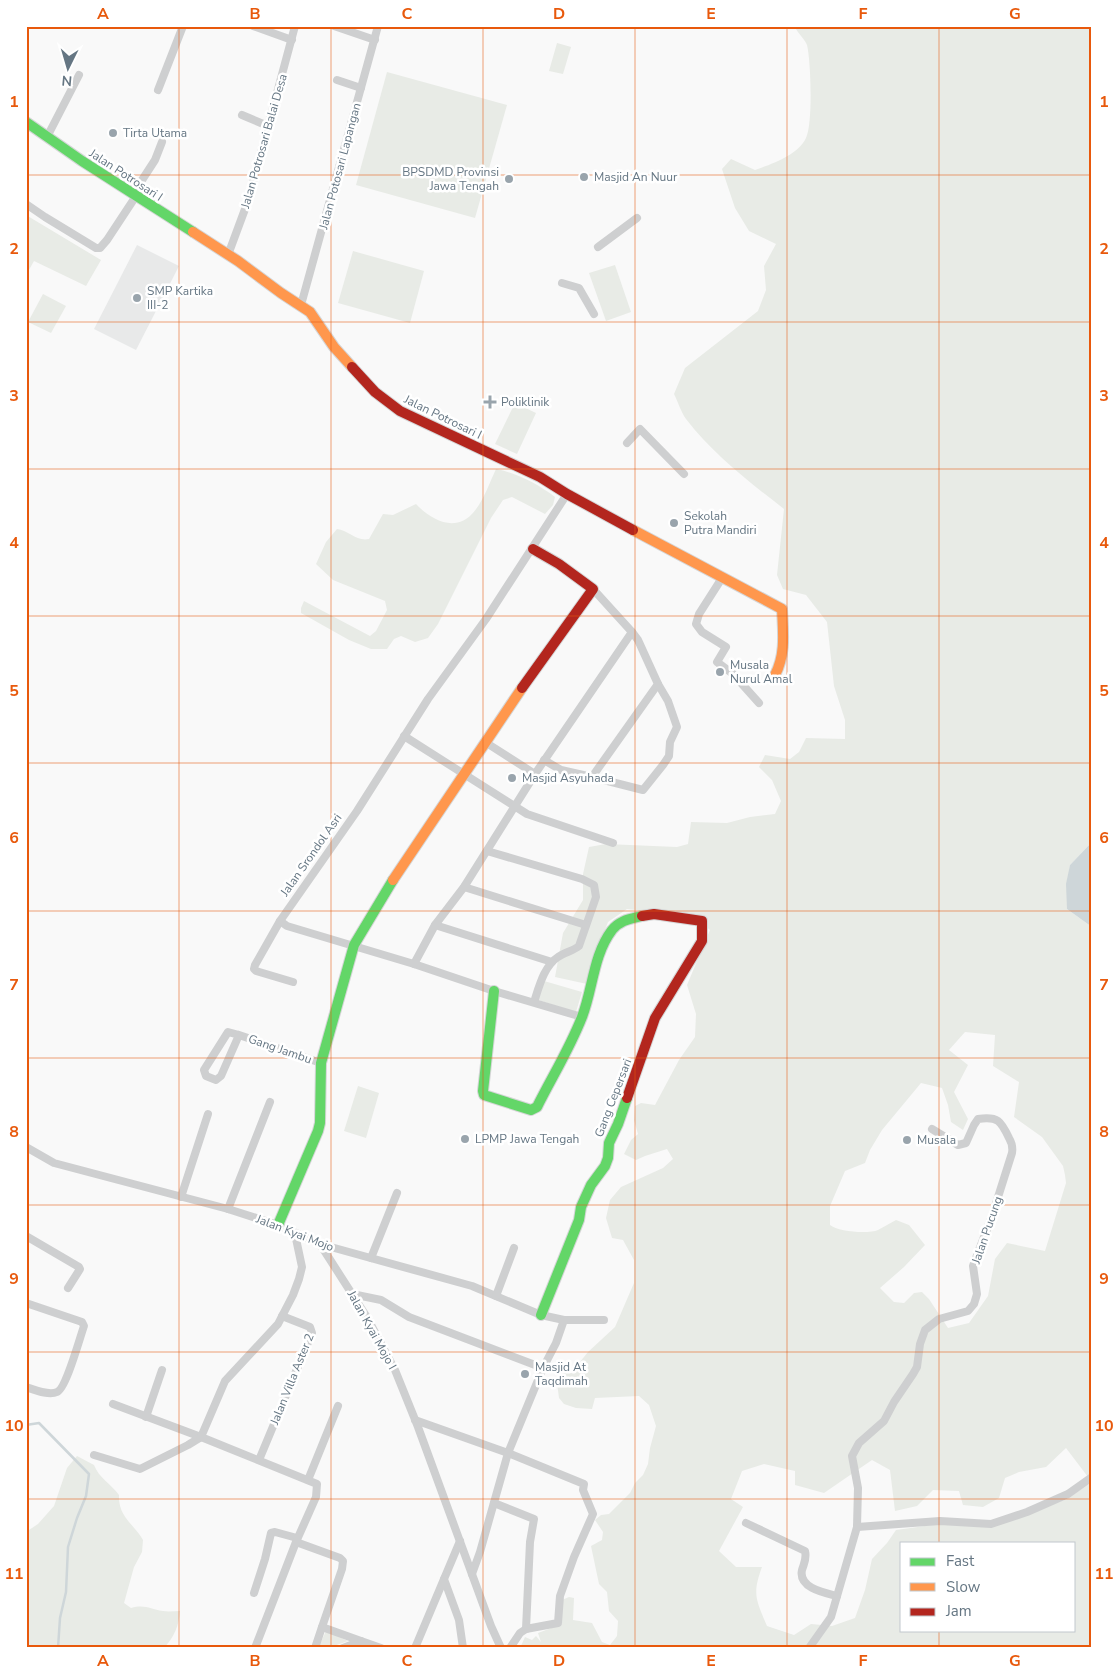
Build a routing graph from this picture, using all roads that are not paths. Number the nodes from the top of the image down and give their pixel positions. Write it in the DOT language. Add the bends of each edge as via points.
graph roads {
  1 [pos="183,26"];
  2 [pos="253,26"];
  3 [pos="295,26"];
  4 [pos="334,26"];
  5 [pos="378,26"];
  6 [pos="292,40"];
  7 [pos="375,40"];
  8 [pos="79,75"];
  9 [pos="337,80"];
  10 [pos="361,88"];
  11 [pos="158,90"];
  12 [pos="242,115"];
  13 [pos="26,122"];
  14 [pos="268,126"];
  15 [pos="48,137"];
  16 [pos="162,142"];
  17 [pos="134,195"];
  18 [pos="26,204"];
  19 [pos="637,218"];
  20 [pos="598,247"];
  21 [pos="228,255"];
  22 [pos="562,283"];
  23 [pos="301,305"];
  24 [pos="594,314"];
  25 [pos="626,443"];
  26 [pos="684,474"];
  27 [pos="567,494"];
  28 [pos="533,548"];
  29 [pos="722,578"];
  30 [pos="593,589"];
  31 [pos="632,632"];
  32 [pos="775,675"];
  33 [pos="658,684"];
  34 [pos="759,703"];
  35 [pos="404,736"];
  36 [pos="485,742"];
  37 [pos="544,760"];
  38 [pos="463,774"];
  39 [pos="535,774"];
  40 [pos="592,777"];
  41 [pos="514,807"];
  42 [pos="613,843"];
  43 [pos="487,851"];
  44 [pos="464,887"];
  45 [pos="280,921"];
  46 [pos="434,925"];
  47 [pos="586,925"];
  48 [pos="354,945"];
  49 [pos="552,962"];
  50 [pos="414,964"];
  51 [pos="293,982"];
  52 [pos="494,991"];
  53 [pos="534,1002"];
  54 [pos="582,1016"];
  55 [pos="239,1035"];
  56 [pos="321,1063"];
  57 [pos="270,1102"];
  58 [pos="208,1114"];
  59 [pos="932,1129"];
  60 [pos="26,1148"];
  61 [pos="397,1193"];
  62 [pos="181,1197"];
  63 [pos="228,1209"];
  64 [pos="278,1225"];
  65 [pos="295,1234"];
  66 [pos="26,1236"];
  67 [pos="320,1244"];
  68 [pos="514,1248"];
  69 [pos="371,1258"];
  70 [pos="68,1288"];
  71 [pos="352,1294"];
  72 [pos="496,1296"];
  73 [pos="26,1303"];
  74 [pos="541,1315"];
  75 [pos="282,1316"];
  76 [pos="564,1320"];
  77 [pos="604,1320"];
  78 [pos="542,1368"];
  79 [pos="162,1370"];
  80 [pos="26,1388"];
  81 [pos="112,1404"];
  82 [pos="338,1406"];
  83 [pos="146,1417"];
  84 [pos="416,1420"];
  85 [pos="201,1437"];
  86 [pos="508,1453"];
  87 [pos="94,1455"];
  88 [pos="259,1460"];
  89 [pos="1092,1477"];
  90 [pos="308,1480"];
  91 [pos="494,1503"];
  92 [pos="746,1523"];
  93 [pos="857,1527"];
  94 [pos="297,1540"];
  95 [pos="460,1541"];
  96 [pos="472,1574"];
  97 [pos="444,1579"];
  98 [pos="254,1593"];
  99 [pos="837,1596"];
  100 [pos="322,1627"];
  101 [pos="526,1629"];
  102 [pos="361,1641"];
  103 [pos="255,1648"];
  104 [pos="315,1648"];
  105 [pos="342,1648"];
  106 [pos="381,1648"];
  107 [pos="415,1648"];
  108 [pos="463,1648"];
  109 [pos="501,1648"];
  110 [pos="510,1648"];
  111 [pos="809,1648"];
  1 -- 11 [label="street"];
  2 -- 6 [label="street"];
  3 -- 6 [label="street, Jalan Potrosari Balai Desa"];
  4 -- 7 [label="street"];
  5 -- 7 [label="street, Jalan Potosari Lapangan"];
  6 -- 14 [label="street, Jalan Potrosari Balai Desa"];
  7 -- 10 [label="street, Jalan Potosari Lapangan"];
  8 -- 15 [label="street"];
  9 -- 10 [label="street"];
  10 -- 23 [label="street, Jalan Potosari Lapangan"];
  12 -- 14 [label="street"];
  13 -- 15 [label="street, Jalan Potrosari I"];
  14 -- 21 [label="street, Jalan Potrosari Balai Desa" via="248,201"];
  15 -- 17 [label="street, Jalan Potrosari I"];
  16 -- 17 [label="street" via="154,163"];
  17 -- 18 [label="street" via="100,248"];
  17 -- 21 [label="street, Jalan Potrosari I"];
  19 -- 20 [label="street"];
  21 -- 23 [label="street, Jalan Potrosari I"];
  22 -- 24 [label="street" via="579,288"];
  23 -- 27 [label="street, Jalan Potrosari I" via="310,312 334,347 387,402 540,477"];
  25 -- 26 [label="street" via="640,429"];
  27 -- 28 [label="street, Jalan Srondol Asri"];
  27 -- 29 [label="street, Jalan Potrosari I"];
  28 -- 30 [label="street"];
  28 -- 35 [label="street, Jalan Srondol Asri"];
  29 -- 32 [label="street, Jalan Potrosari I" via="774,602 782,609 783,652"];
  29 -- 34 [label="street" via="696,624 702,632 726,646 717,662 733,674"];
  30 -- 31 [label="street"];
  30 -- 36 [label="street"];
  31 -- 33 [label="street"];
  31 -- 37 [label="street"];
  33 -- 40 [label="street"];
  33 -- 40 [label="street" via="677,727 663,765 643,790"];
  35 -- 38 [label="street"];
  35 -- 45 [label="street, Jalan Srondol Asri" via="357,811"];
  36 -- 38 [label="street"];
  36 -- 39 [label="street"];
  37 -- 39 [label="street"];
  37 -- 40 [label="street" via="561,770"];
  38 -- 41 [label="street"];
  38 -- 48 [label="street" via="400,868"];
  39 -- 41 [label="street"];
  41 -- 42 [label="street" via="544,821"];
  41 -- 43 [label="street"];
  43 -- 44 [label="street"];
  43 -- 47 [label="street" via="594,885 596,897"];
  44 -- 46 [label="street"];
  44 -- 47 [label="street"];
  45 -- 48 [label="street" via="287,926"];
  45 -- 51 [label="street, Jalan Srondol Asri" via="254,969"];
  46 -- 49 [label="street"];
  46 -- 50 [label="street"];
  47 -- 49 [label="street" via="579,946"];
  48 -- 50 [label="street"];
  48 -- 56 [label="street"];
  49 -- 53 [label="street"];
  50 -- 52 [label="street"];
  52 -- 53 [label="street"];
  52 -- 54 [label="street" via="484,1095 527,1110 537,1107"];
  53 -- 54 [label="street"];
  54 -- 74 [label="street, Gang Cepersari" via="602,948 621,921 654,914 702,922 702,941 655,1018 609,1143 605,1166 581,1207 579,1220"];
  55 -- 55 [label="street, Gang Jambu" via="228,1032 204,1070 206,1076 216,1080 221,1076"];
  55 -- 56 [label="street, Gang Jambu"];
  56 -- 64 [label="street" via="318,1132"];
  57 -- 63 [label="street"];
  58 -- 62 [label="street"];
  59 -- 93 [label="street, Jalan Pucung" via="958,1145 966,1143 978,1119 997,1119 1003,1124 1013,1149 973,1266 976,1300 968,1311 939,1319 925,1330 913,1374 884,1421 853,1452 858,1488"];
  60 -- 62 [label="street, Jalan Kyai Mojo" via="54,1163"];
  61 -- 69 [label="street"];
  62 -- 63 [label="street, Jalan Kyai Mojo"];
  63 -- 64 [label="street, Jalan Kyai Mojo"];
  64 -- 65 [label="street, Jalan Kyai Mojo"];
  65 -- 67 [label="street, Jalan Kyai Mojo"];
  65 -- 75 [label="street" via="301,1271"];
  66 -- 70 [label="street" via="79,1267"];
  67 -- 69 [label="street, Jalan Kyai Mojo"];
  67 -- 71 [label="street, Jalan Kyai Mojo I"];
  68 -- 72 [label="street"];
  69 -- 72 [label="street, Jalan Kyai Mojo" via="472,1286"];
  71 -- 78 [label="street" via="381,1300 409,1317"];
  71 -- 84 [label="street, Jalan Kyai Mojo I" via="395,1370"];
  72 -- 74 [label="street, Jalan Kyai Mojo"];
  73 -- 80 [label="street" via="84,1325 60,1391"];
  74 -- 76 [label="street, Jalan Kyai Mojo"];
  75 -- 85 [label="street" via="225,1381"];
  75 -- 88 [label="street, Jalan Villa Aster 2" via="310,1327 312,1333"];
  76 -- 77 [label="street, Jalan Kyai Mojo"];
  76 -- 78 [label="street"];
  78 -- 86 [label="street"];
  79 -- 83 [label="street"];
  81 -- 83 [label="street"];
  82 -- 90 [label="street"];
  83 -- 85 [label="street"];
  84 -- 86 [label="street"];
  84 -- 95 [label="street, Jalan Kyai Mojo I"];
  85 -- 87 [label="street" via="140,1469"];
  85 -- 88 [label="street"];
  86 -- 91 [label="street"];
  86 -- 101 [label="street" via="584,1484 583,1490 593,1514 560,1596 558,1623"];
  88 -- 90 [label="street"];
  89 -- 93 [label="street" via="1068,1494 991,1524 940,1521"];
  90 -- 94 [label="street" via="316,1484 317,1493"];
  91 -- 96 [label="street"];
  91 -- 101 [label="street" via="534,1519"];
  92 -- 99 [label="street" via="804,1551 806,1560 802,1577 813,1589"];
  93 -- 99 [label="street, Jalan Pucung"];
  94 -- 98 [label="street" via="272,1533"];
  94 -- 100 [label="street" via="343,1561"];
  94 -- 103 [label="street"];
  95 -- 96 [label="street, Jalan Kyai Mojo I"];
  95 -- 97 [label="street"];
  96 -- 109 [label="street, Jalan Kyai Mojo I"];
  97 -- 107 [label="street"];
  97 -- 108 [label="street" via="459,1620"];
  99 -- 111 [label="street, Jalan Pucung" via="831,1617"];
  100 -- 102 [label="street"];
  100 -- 104 [label="street"];
  101 -- 110 [label="street"];
  102 -- 105 [label="street"];
  102 -- 106 [label="street"];
}
